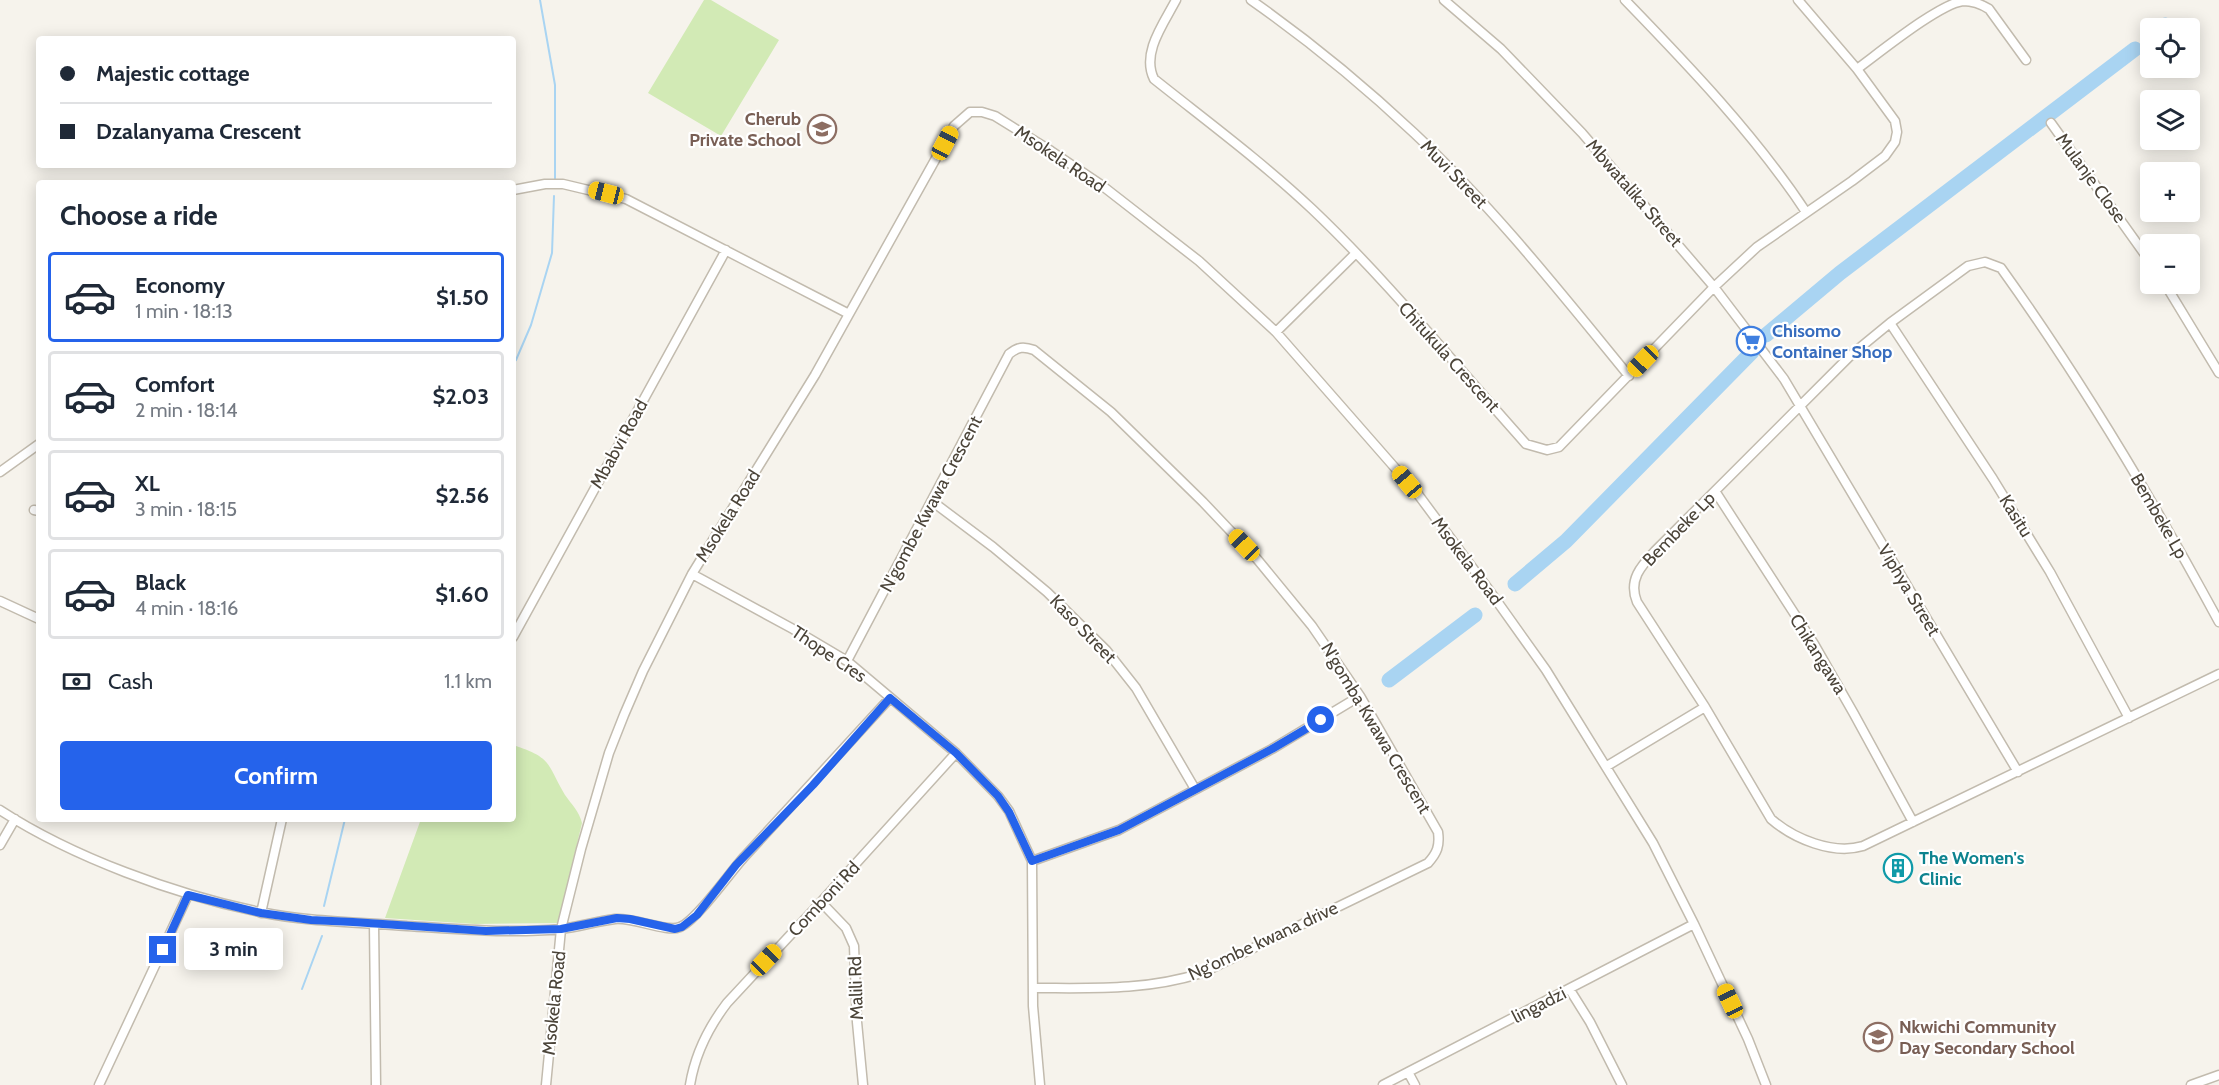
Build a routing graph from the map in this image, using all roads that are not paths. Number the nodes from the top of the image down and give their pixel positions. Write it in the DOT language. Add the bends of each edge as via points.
graph roads {
  1 [pos="1176,0"];
  2 [pos="1251,0"];
  3 [pos="1444,0"];
  4 [pos="1625,0"];
  5 [pos="1798,0"];
  6 [pos="2026,60"];
  7 [pos="1857,69"];
  8 [pos="2051,123"];
  9 [pos="516,189"];
  10 [pos="1806,212"];
  11 [pos="2140,248"];
  12 [pos="726,250"];
  13 [pos="1356,253"];
  14 [pos="1714,287"];
  15 [pos="2171,294"];
  16 [pos="849,314"];
  17 [pos="1890,323"];
  18 [pos="1276,332"];
  19 [pos="1016,348"];
  20 [pos="2219,373"];
  21 [pos="1629,376"];
  22 [pos="1800,407"];
  23 [pos="36,446"];
  24 [pos="0,472"];
  25 [pos="1715,492"];
  26 [pos="933,502"];
  27 [pos="692,574"];
  28 [pos="0,601"];
  29 [pos="36,618"];
  30 [pos="2219,622"];
  31 [pos="516,632"];
  32 [pos="847,661"];
  33 [pos="2219,674"];
  34 [pos="1360,696"];
  35 [pos="890,698"];
  36 [pos="1705,707"];
  37 [pos="2129,718"];
  38 [pos="956,753"];
  39 [pos="1606,766"];
  40 [pos="2018,772"];
  41 [pos="1195,789"];
  42 [pos="0,810"];
  43 [pos="15,819"];
  44 [pos="281,822"];
  45 [pos="1913,822"];
  46 [pos="0,845"];
  47 [pos="1438,847"];
  48 [pos="1032,861"];
  49 [pos="188,895"];
  50 [pos="821,902"];
  51 [pos="261,913"];
  52 [pos="374,924"];
  53 [pos="1694,924"];
  54 [pos="561,929"];
  55 [pos="1033,988"];
  56 [pos="1570,990"];
  57 [pos="1408,1072"];
  58 [pos="2219,1075"];
  59 [pos="99,1085"];
  60 [pos="376,1085"];
  61 [pos="546,1085"];
  62 [pos="690,1085"];
  63 [pos="863,1085"];
  64 [pos="1040,1085"];
  65 [pos="1383,1085"];
  66 [pos="1415,1085"];
  67 [pos="1623,1085"];
  68 [pos="1766,1085"];
  69 [pos="2191,1085"];
  1 -- 13 [label="street, Chitukula Crescent" via="1151,52 1154,80 1266,167"];
  2 -- 21 [label="street, Muvi Street" via="1385,107 1443,161 1534,260"];
  3 -- 14 [label="street, Mbwatalika Street" via="1501,49 1582,133"];
  4 -- 10 [label="street" via="1745,132"];
  5 -- 7 [label="street, Chitukula Crescent"];
  6 -- 7 [label="street" via="1989,9 1963,1 1939,10"];
  7 -- 10 [label="street, Chitukula Crescent" via="1895,121 1895,142 1885,156 1852,182"];
  8 -- 11 [label="street, Mulanje Close"];
  9 -- 12 [label="street" via="563,184 606,193 642,206"];
  10 -- 14 [label="street, Chitukula Crescent" via="1757,247"];
  12 -- 16 [label="street"];
  12 -- 31 [label="street, Mbabvi Road"];
  13 -- 18 [label="street"];
  13 -- 21 [label="street, Chitukula Crescent" via="1532,447 1560,447"];
  14 -- 21 [label="street, Chitukula Crescent"];
  14 -- 22 [label="street, Mbwatalika Street"];
  15 -- 20 [label="street"];
  16 -- 18 [label="street, Msokela Road" via="954,126 970,112 982,112 995,116 1100,184 1199,261"];
  16 -- 27 [label="street, Msokela Road"];
  17 -- 22 [label="street, Bembeke Lp" via="1851,355"];
  17 -- 30 [label="street, Bembeke Lp" via="1968,266 1985,262 2001,268 2083,389"];
  17 -- 37 [label="street, Kasitu" via="2050,572"];
  18 -- 39 [label="street, Msokela Road" via="1423,502 1490,590"];
  19 -- 26 [label="street, N'gombe Kwawa Crescent" via="1009,354"];
  19 -- 34 [label="street, N'gomba Kwawa Crescent" via="1034,350 1111,412 1203,502 1298,608"];
  22 -- 25 [label="street, Bembeke Lp"];
  22 -- 40 [label="street, Viphya Street"];
  23 -- 24 [label="street"];
  25 -- 36 [label="street, Bembeke Lp" via="1641,567 1633,590 1636,602"];
  25 -- 45 [label="street, Chikangawa" via="1814,644"];
  26 -- 32 [label="street, N'gombe Kwawa Crescent"];
  26 -- 41 [label="street, Kaso Street" via="1047,592 1106,650 1136,687"];
  27 -- 32 [label="street, Thope Cres"];
  27 -- 54 [label="street, Msokela Road" via="643,671 609,753"];
  28 -- 29 [label="street"];
  32 -- 35 [label="street, Thope Cres"];
  33 -- 37 [label="street, Bembeke Lp"];
  34 -- 41 [label="street"];
  34 -- 47 [label="street, N'gomba Kwawa Crescent" via="1438,832"];
  35 -- 38 [label="street, Thope Cres"];
  35 -- 54 [label="street" via="739,862 697,915 682,927 617,918"];
  36 -- 39 [label="street"];
  36 -- 45 [label="street, Bembeke Lp" via="1771,819 1783,829 1826,846 1852,849"];
  37 -- 40 [label="street, Bembeke Lp"];
  38 -- 48 [label="street, Thope Cres" via="998,796"];
  38 -- 50 [label="street, Comboni Rd"];
  39 -- 53 [label="street, Msokela Road" via="1653,843"];
  40 -- 45 [label="street, Bembeke Lp"];
  41 -- 48 [label="street" via="1119,830"];
  42 -- 43 [label="street"];
  43 -- 46 [label="street"];
  43 -- 49 [label="street" via="97,859"];
  44 -- 51 [label="street"];
  47 -- 55 [label="street, Ng'ombe kwana drive" via="1428,863 1202,973 1150,986"];
  48 -- 55 [label="street, Thope Cres"];
  49 -- 51 [label="street"];
  49 -- 59 [label="street"];
  50 -- 62 [label="street, Comboni Rd" via="718,1016 696,1059"];
  50 -- 63 [label="street, Malili Rd" via="846,928 854,946"];
  51 -- 52 [label="street"];
  52 -- 54 [label="street" via="486,931"];
  52 -- 60 [label="street"];
  53 -- 56 [label="street, lingadzi"];
  53 -- 68 [label="street, Msokela Road"];
  54 -- 61 [label="street, Msokela Road"];
  55 -- 64 [label="street, Thope Cres"];
  56 -- 57 [label="street, lingadzi"];
  56 -- 67 [label="street"];
  57 -- 65 [label="street, lingadzi"];
  57 -- 66 [label="street"];
  58 -- 69 [label="street"];
}
